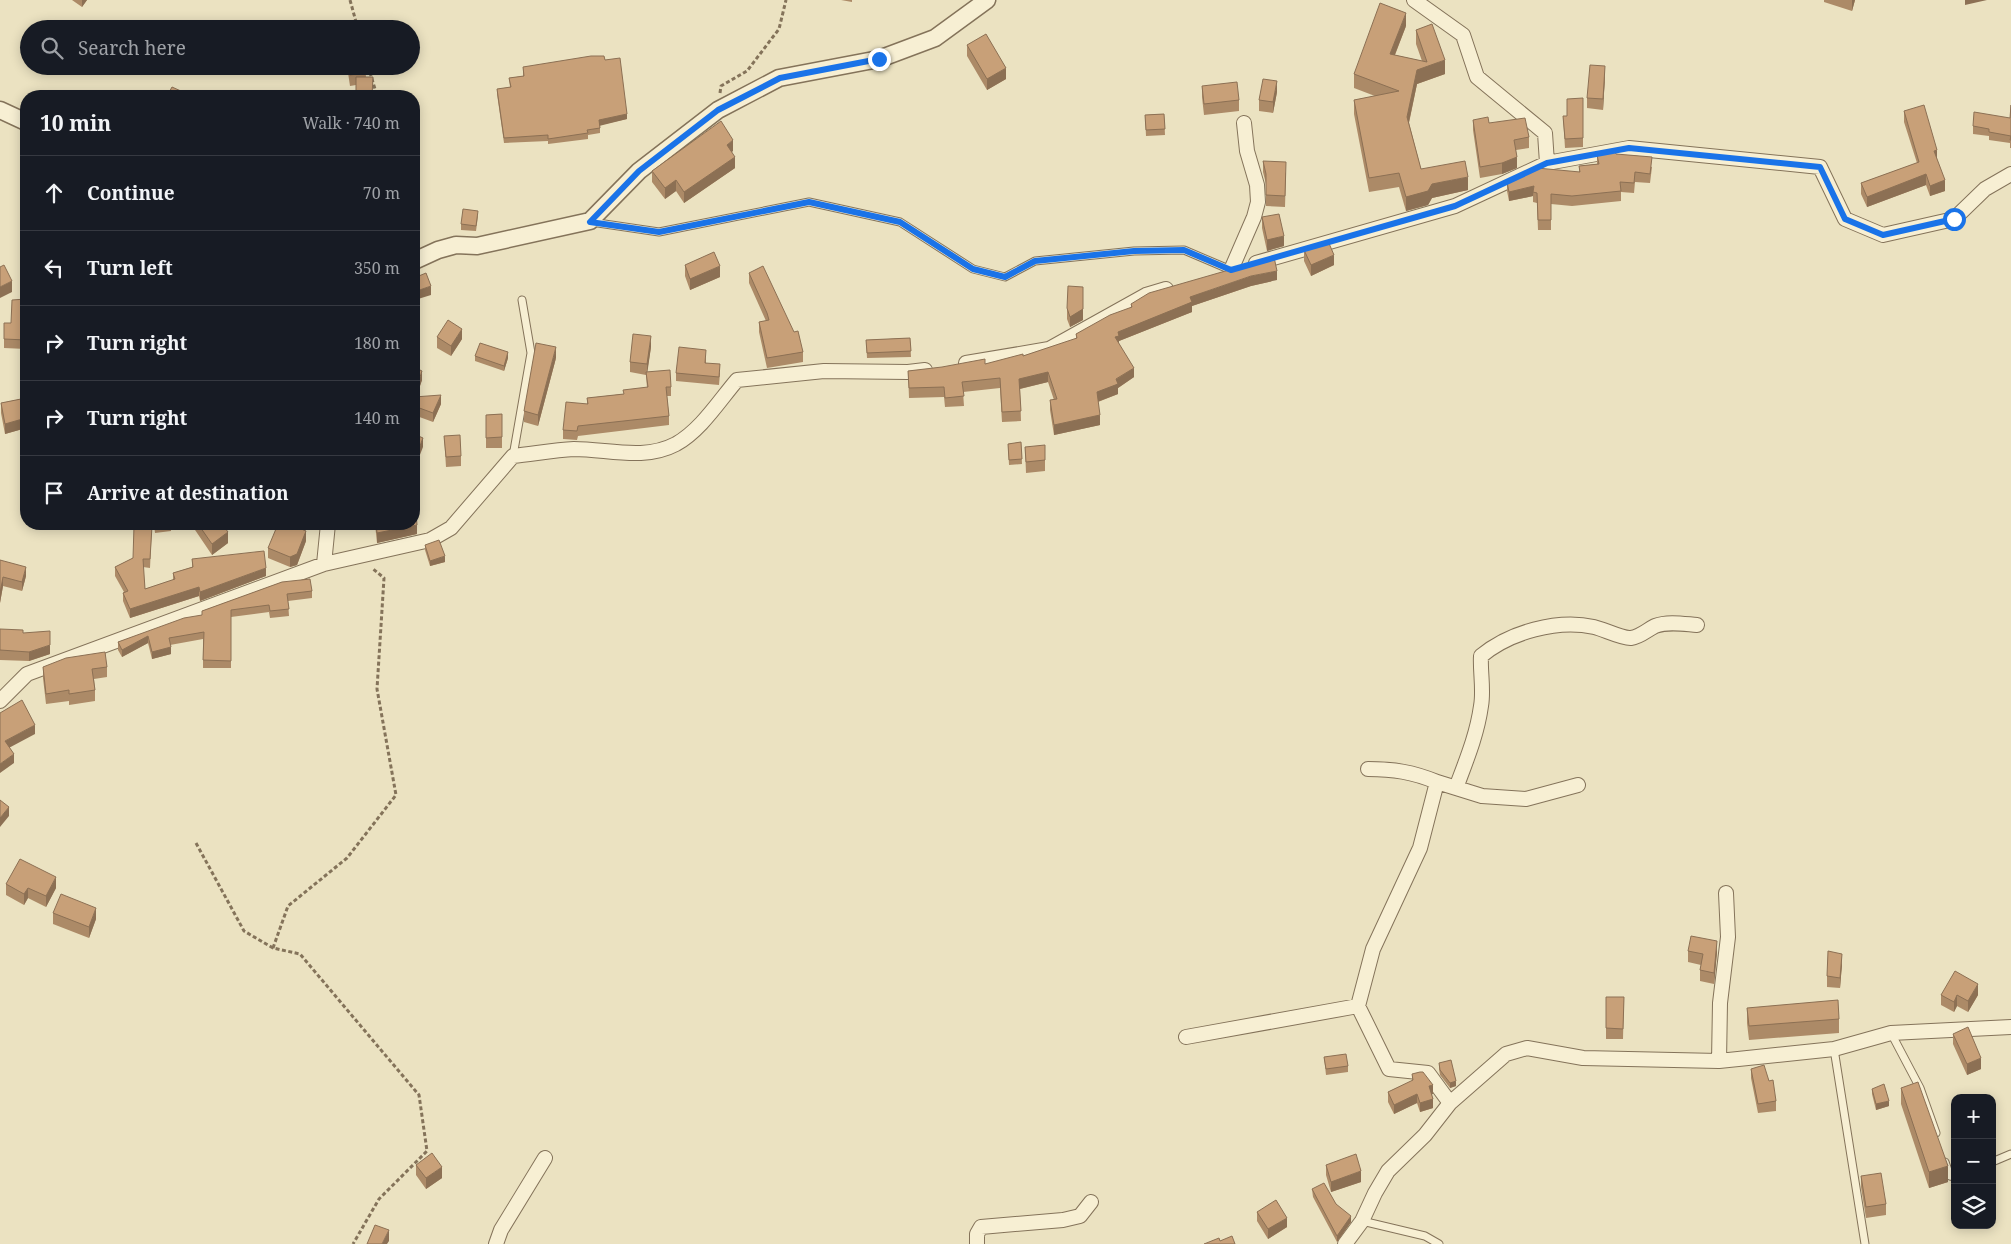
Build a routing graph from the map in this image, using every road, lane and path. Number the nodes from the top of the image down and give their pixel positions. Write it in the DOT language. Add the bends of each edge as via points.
graph roads {
  1 [pos="350,0"];
  2 [pos="786,0"];
  3 [pos="987,0"];
  4 [pos="1414,0"];
  5 [pos="356,20"];
  6 [pos="371,75"];
  7 [pos="375,89"];
  8 [pos="0,110"];
  9 [pos="718,110"];
  10 [pos="20,119"];
  11 [pos="1244,122"];
  12 [pos="1547,163"];
  13 [pos="2011,174"];
  14 [pos="590,222"];
  15 [pos="420,258"];
  16 [pos="1231,270"];
  17 [pos="1212,276"];
  18 [pos="1184,284"];
  19 [pos="522,300"];
  20 [pos="513,456"];
  21 [pos="327,530"];
  22 [pos="348,559"];
  23 [pos="324,564"];
  24 [pos="1697,625"];
  25 [pos="0,700"];
  26 [pos="1368,769"];
  27 [pos="1436,782"];
  28 [pos="1578,786"];
  29 [pos="1456,788"];
  30 [pos="196,843"];
  31 [pos="1726,893"];
  32 [pos="273,948"];
  33 [pos="1358,1006"];
  34 [pos="2011,1027"];
  35 [pos="1891,1033"];
  36 [pos="1186,1037"];
  37 [pos="1834,1049"];
  38 [pos="1719,1061"];
  39 [pos="1450,1103"];
  40 [pos="1938,1141"];
  41 [pos="1941,1150"];
  42 [pos="2011,1154"];
  43 [pos="545,1158"];
  44 [pos="1996,1160"];
  45 [pos="1951,1176"];
  46 [pos="1091,1202"];
  47 [pos="1362,1221"];
  48 [pos="353,1244"];
  49 [pos="496,1244"];
  50 [pos="977,1244"];
  51 [pos="1345,1244"];
  52 [pos="1439,1244"];
  53 [pos="1865,1244"];
  1 -- 5 [label="path"];
  2 -- 9 [label="path" via="779,29 747,71 722,86"];
  3 -- 9 [label="street" via="935,38 879,59 780,78"];
  4 -- 12 [label="street" via="1463,35 1477,77 1545,133"];
  6 -- 7 [label="path"];
  8 -- 10 [label="street"];
  9 -- 14 [label="street" via="639,171"];
  11 -- 16 [label="street" via="1258,202"];
  12 -- 13 [label="street" via="1629,148 1820,167 1845,219 1883,235 1954,219 1985,189"];
  12 -- 16 [label="street" via="1455,206"];
  14 -- 15 [label="street" via="476,246 456,245"];
  14 -- 16 [label="lane" via="659,232 809,202 900,222 973,269 1005,277 1035,261 1134,251 1184,250"];
  16 -- 17 [label="street"];
  18 -- 20 [label="street" via="1146,295 1048,349 908,372 824,371 736,380 705,420 677,444 656,452 574,449"];
  19 -- 20 [label="lane" via="531,353"];
  20 -- 22 [label="street" via="451,528 430,540"];
  21 -- 23 [label="street"];
  22 -- 23 [label="street"];
  22 -- 32 [label="path" via="369,566 384,578 377,689 396,795 347,858 288,906"];
  23 -- 25 [label="street" via="27,674"];
  24 -- 29 [label="street" via="1674,623 1656,626 1629,638 1579,623 1540,629 1494,645 1481,656 1482,704 1472,745"];
  26 -- 27 [label="street" via="1392,769 1418,774"];
  27 -- 29 [label="street"];
  27 -- 33 [label="street" via="1420,848 1373,949"];
  28 -- 29 [label="street" via="1526,799 1482,796"];
  30 -- 32 [label="path" via="244,931"];
  31 -- 38 [label="street" via="1728,937 1720,1003"];
  32 -- 48 [label="path" via="300,954 419,1095 427,1151 379,1200"];
  33 -- 36 [label="street"];
  33 -- 39 [label="street" via="1389,1069 1428,1073"];
  34 -- 35 [label="street"];
  35 -- 37 [label="street"];
  35 -- 40 [label="lane" via="1920,1088"];
  37 -- 38 [label="street"];
  37 -- 53 [label="lane"];
  38 -- 39 [label="street" via="1583,1058 1527,1048 1506,1054"];
  39 -- 47 [label="street" via="1388,1171"];
  41 -- 45 [label="lane"];
  42 -- 44 [label="lane"];
  43 -- 49 [label="street" via="501,1230"];
  46 -- 50 [label="street" via="1080,1216 1063,1220 982,1227 977,1234"];
  47 -- 51 [label="street"];
  47 -- 52 [label="lane" via="1425,1236"];
}
